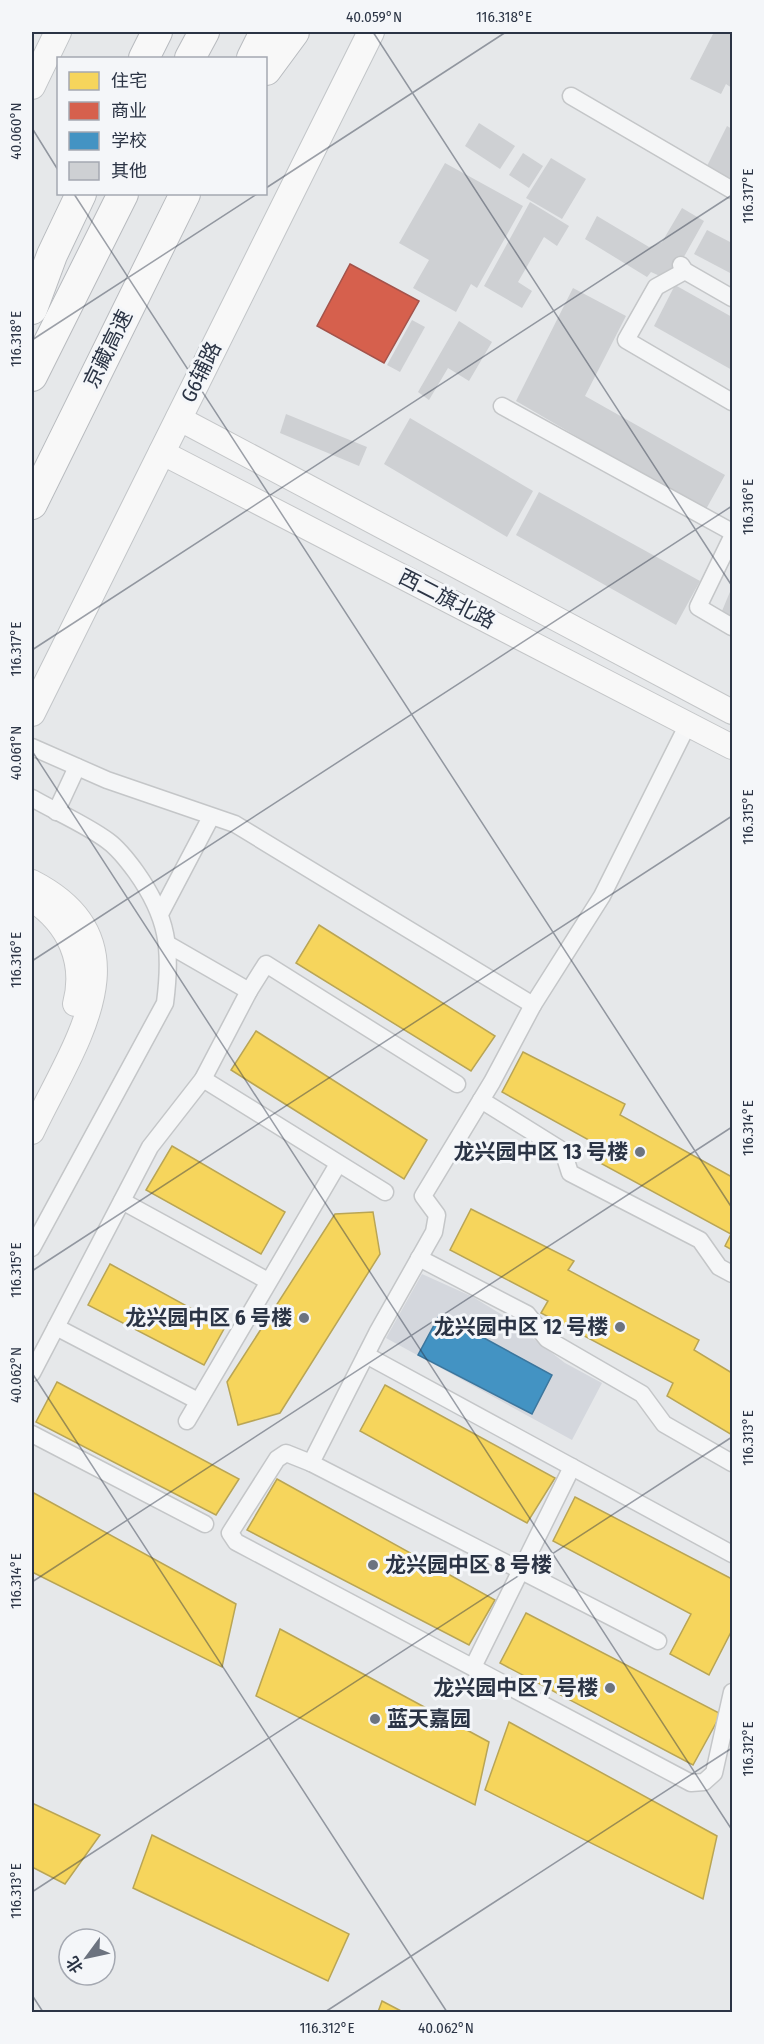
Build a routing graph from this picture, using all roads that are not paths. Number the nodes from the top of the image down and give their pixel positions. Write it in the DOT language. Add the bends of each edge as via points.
graph roads {
  1 [pos="58,32"];
  2 [pos="157,32"];
  3 [pos="204,32"];
  4 [pos="265,32"];
  5 [pos="294,32"];
  6 [pos="370,32"];
  7 [pos="144,57"];
  8 [pos="191,57"];
  9 [pos="252,57"];
  10 [pos="267,69"];
  11 [pos="32,86"];
  12 [pos="571,96"];
  13 [pos="732,190"];
  14 [pos="81,195"];
  15 [pos="122,195"];
  16 [pos="185,195"];
  17 [pos="732,298"];
  18 [pos="32,309"];
  19 [pos="32,376"];
  20 [pos="732,402"];
  21 [pos="502,406"];
  22 [pos="178,418"];
  23 [pos="161,452"];
  24 [pos="32,504"];
  25 [pos="732,532"];
  26 [pos="732,537"];
  27 [pos="732,627"];
  28 [pos="732,712"];
  29 [pos="32,713"];
  30 [pos="688,724"];
  31 [pos="32,747"];
  32 [pos="732,747"];
  33 [pos="77,767"];
  34 [pos="32,798"];
  35 [pos="56,812"];
  36 [pos="211,817"];
  37 [pos="32,882"];
  38 [pos="32,898"];
  39 [pos="160,914"];
  40 [pos="169,945"];
  41 [pos="249,991"];
  42 [pos="533,1005"];
  43 [pos="203,1079"];
  44 [pos="457,1084"];
  45 [pos="32,1097"];
  46 [pos="481,1100"];
  47 [pos="32,1132"];
  48 [pos="338,1164"];
  49 [pos="385,1192"];
  50 [pos="122,1201"];
  51 [pos="32,1248"];
  52 [pos="419,1258"];
  53 [pos="732,1274"];
  54 [pos="268,1281"];
  55 [pos="56,1327"];
  56 [pos="366,1355"];
  57 [pos="32,1373"];
  58 [pos="198,1401"];
  59 [pos="187,1421"];
  60 [pos="32,1434"];
  61 [pos="311,1463"];
  62 [pos="732,1463"];
  63 [pos="572,1467"];
  64 [pos="205,1524"];
  65 [pos="732,1554"];
  66 [pos="521,1571"];
  67 [pos="658,1641"];
  68 [pos="473,1667"];
  69 [pos="732,1692"];
  1 -- 11 [label="main road"];
  2 -- 7 [label="highway"];
  3 -- 8 [label="highway"];
  4 -- 9 [label="highway"];
  5 -- 10 [label="highway"];
  6 -- 22 [label="main road, G6辅路"];
  12 -- 13 [label="street"];
  14 -- 18 [label="highway"];
  15 -- 19 [label="highway"];
  16 -- 24 [label="highway, 京藏高速"];
  17 -- 20 [label="street" via="683,268 656,287 626,340"];
  21 -- 25 [label="street"];
  22 -- 23 [label="main road, G6辅路"];
  22 -- 28 [label="main road, 西二旗北路"];
  23 -- 29 [label="main road, G6辅路"];
  23 -- 30 [label="main road, 西二旗北路"];
  26 -- 27 [label="street" via="698,607"];
  30 -- 32 [label="main road, 西二旗北路"];
  30 -- 42 [label="street" via="602,896"];
  31 -- 33 [label="street"];
  33 -- 35 [label="street"];
  33 -- 36 [label="street"];
  34 -- 35 [label="street"];
  35 -- 39 [label="street" via="109,841 148,889"];
  36 -- 39 [label="street"];
  36 -- 42 [label="street" via="235,824"];
  37 -- 47 [label="main road" via="57,898 81,924 90,939 96,971 90,1010"];
  38 -- 45 [label="main road" via="66,932 74,947 80,977 70,1017"];
  39 -- 40 [label="street"];
  40 -- 41 [label="street"];
  40 -- 51 [label="street" via="165,1003"];
  41 -- 43 [label="street"];
  41 -- 44 [label="street" via="266,964"];
  42 -- 46 [label="street"];
  43 -- 48 [label="street"];
  43 -- 50 [label="street" via="150,1147"];
  46 -- 52 [label="street" via="423,1196 437,1215 434,1232"];
  46 -- 53 [label="street" via="563,1151 570,1173 700,1240 718,1267"];
  48 -- 49 [label="street"];
  48 -- 54 [label="street"];
  50 -- 54 [label="street"];
  50 -- 55 [label="street"];
  52 -- 56 [label="street"];
  52 -- 62 [label="street" via="527,1314 547,1339 642,1394 664,1424"];
  54 -- 58 [label="street"];
  55 -- 57 [label="street"];
  55 -- 58 [label="street"];
  56 -- 61 [label="street"];
  56 -- 63 [label="street"];
  58 -- 59 [label="street"];
  60 -- 64 [label="street"];
  61 -- 66 [label="street"];
  61 -- 68 [label="street" via="286,1453 277,1459 230,1533 236,1542"];
  63 -- 65 [label="street"];
  63 -- 66 [label="street"];
  66 -- 67 [label="street"];
  66 -- 68 [label="street"];
  68 -- 69 [label="street" via="691,1783 704,1782 714,1773"];
}
